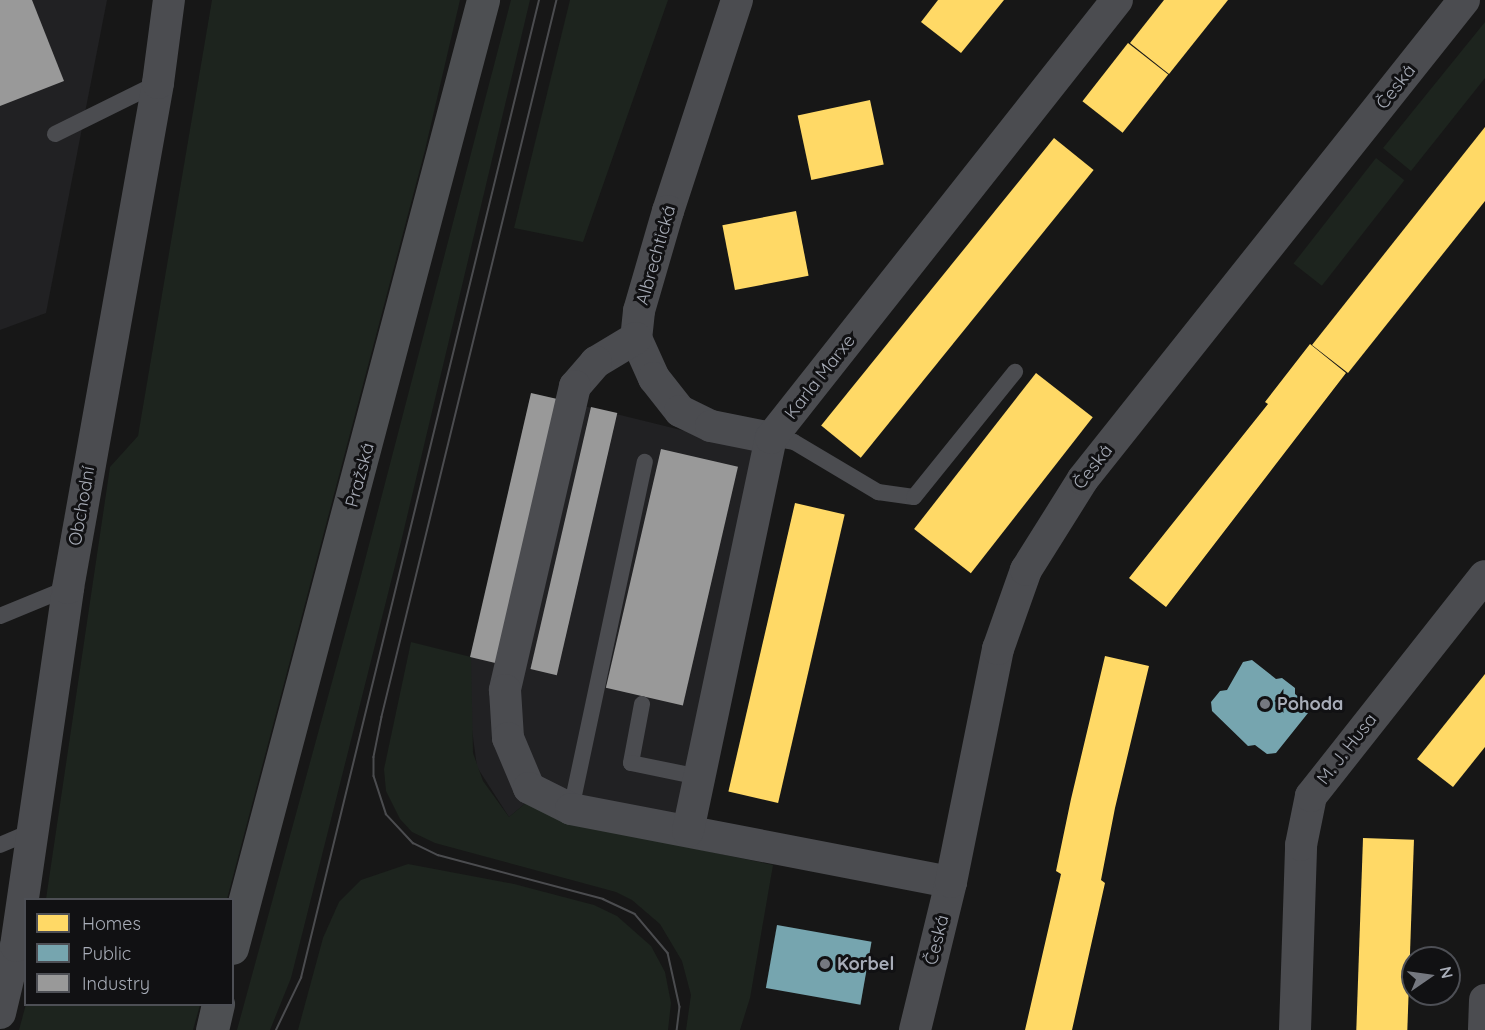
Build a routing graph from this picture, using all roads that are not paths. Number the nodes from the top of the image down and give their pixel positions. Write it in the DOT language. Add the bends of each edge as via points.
graph roads {
  1 [pos="169,0"];
  2 [pos="483,0"];
  3 [pos="737,0"];
  4 [pos="1117,0"];
  5 [pos="1453,4"];
  6 [pos="158,83"];
  7 [pos="55,134"];
  8 [pos="636,339"];
  9 [pos="1015,372"];
  10 [pos="771,438"];
  11 [pos="645,462"];
  12 [pos="1485,576"];
  13 [pos="68,588"];
  14 [pos="0,616"];
  15 [pos="642,704"];
  16 [pos="699,777"];
  17 [pos="571,809"];
  18 [pos="33,831"];
  19 [pos="688,831"];
  20 [pos="0,845"];
  21 [pos="951,882"];
  22 [pos="234,940"];
  23 [pos="1485,1000"];
  24 [pos="218,1006"];
  25 [pos="0,1013"];
  26 [pos="1484,1029"];
  27 [pos="212,1030"];
  28 [pos="915,1030"];
  29 [pos="1295,1030"];
  1 -- 6 [label="street, Obchodní"];
  2 -- 22 [label="main road, Pražská"];
  3 -- 8 [label="street, Albrechtická" via="668,211 639,311"];
  4 -- 10 [label="street, Karla Marxe"];
  5 -- 21 [label="street, Česká" via="1083,479 1049,529 1020,583 998,649"];
  6 -- 7 [label="lane"];
  6 -- 13 [label="street, Obchodní"];
  8 -- 10 [label="street" via="654,378 680,411 711,426"];
  8 -- 17 [label="street" via="596,362 575,386 505,690 508,738 528,788"];
  9 -- 10 [label="lane" via="914,497 878,492 794,442"];
  10 -- 16 [label="street, Karla Marxe"];
  11 -- 17 [label="lane"];
  12 -- 29 [label="street, M. J. Husa" via="1311,796 1301,845"];
  13 -- 14 [label="lane"];
  13 -- 18 [label="street, Obchodní"];
  15 -- 16 [label="lane" via="631,763"];
  16 -- 19 [label="street, Karla Marxe"];
  17 -- 19 [label="street"];
  18 -- 20 [label="lane"];
  18 -- 25 [label="street, Obchodní" via="16,946"];
  19 -- 21 [label="street"];
  21 -- 28 [label="street, Česká"];
  23 -- 26 [label="street"];
  24 -- 27 [label="main road"];
}
